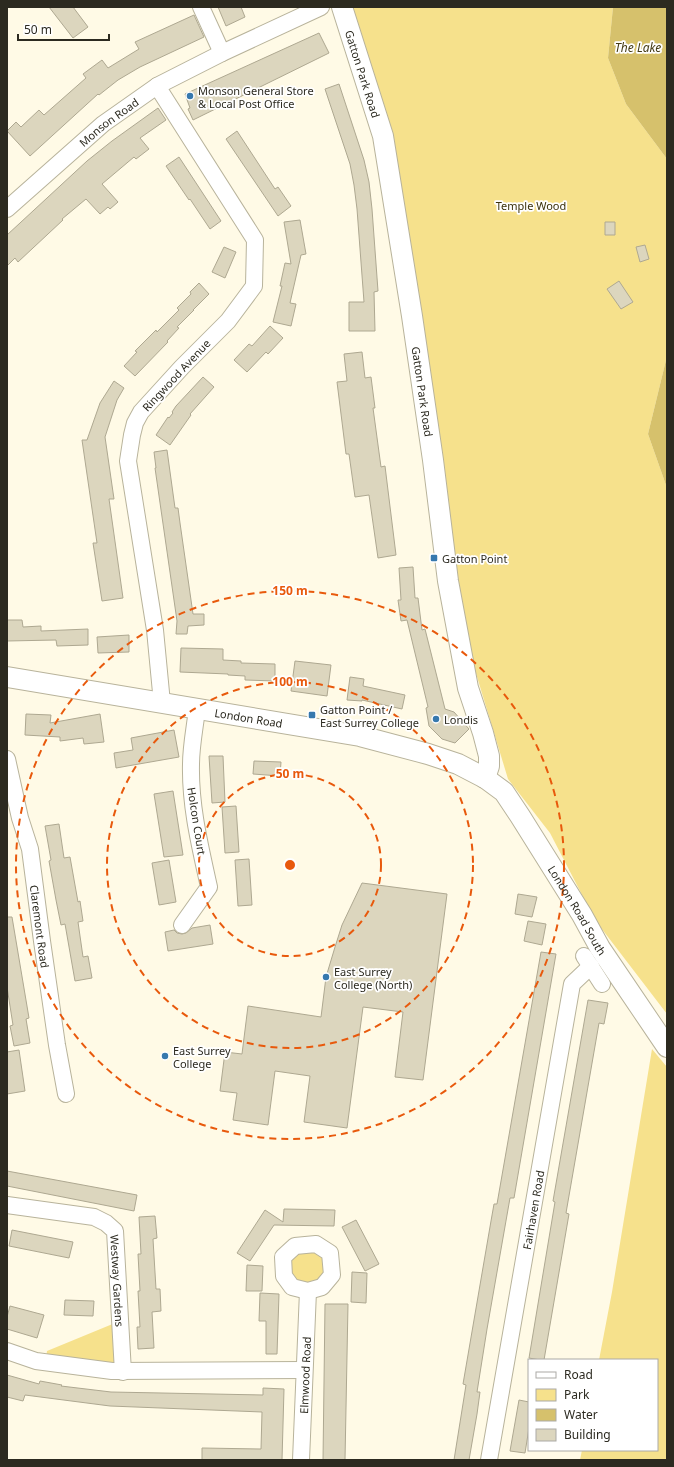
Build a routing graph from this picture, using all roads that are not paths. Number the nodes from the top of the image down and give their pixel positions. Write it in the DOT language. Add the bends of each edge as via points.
graph roads {
  1 [pos="201,7"];
  2 [pos="321,7"];
  3 [pos="342,7"];
  4 [pos="222,53"];
  5 [pos="157,86"];
  6 [pos="7,209"];
  7 [pos="7,677"];
  8 [pos="162,703"];
  9 [pos="197,709"];
  10 [pos="7,759"];
  11 [pos="485,778"];
  12 [pos="13,819"];
  13 [pos="182,925"];
  14 [pos="602,984"];
  15 [pos="667,1047"];
  16 [pos="66,1094"];
  17 [pos="7,1205"];
  18 [pos="308,1291"];
  19 [pos="7,1351"];
  20 [pos="304,1370"];
  21 [pos="123,1372"];
  22 [pos="301,1460"];
  23 [pos="489,1460"];
  1 -- 4 [label="street"];
  2 -- 4 [label="street, Monson Road"];
  3 -- 11 [label="main road, Gatton Park Road" via="383,136 412,316 448,581 468,688 489,756"];
  4 -- 5 [label="street, Monson Road"];
  5 -- 6 [label="street, Monson Road" via="103,124"];
  5 -- 8 [label="street, Ringwood Avenue" via="255,240 254,286 228,321 141,412 132,436 128,461 155,630"];
  7 -- 8 [label="main road, London Road"];
  8 -- 9 [label="main road, London Road"];
  9 -- 11 [label="main road, London Road" via="394,744 458,764"];
  9 -- 13 [label="street, Holcon Court" via="190,762 191,795 209,887"];
  10 -- 12 [label="street, Claremont Road"];
  11 -- 15 [label="main road, London Road South" via="504,792 600,948"];
  12 -- 16 [label="street, Claremont Road" via="30,849"];
  14 -- 23 [label="street, Fairhaven Road" via="587,961 572,984"];
  17 -- 21 [label="street, Westway Gardens" via="94,1217 115,1231"];
  18 -- 20 [label="street, Elmwood Road"];
  19 -- 21 [label="street" via="36,1360"];
  20 -- 21 [label="street"];
  20 -- 22 [label="street, Elmwood Road"];
}
